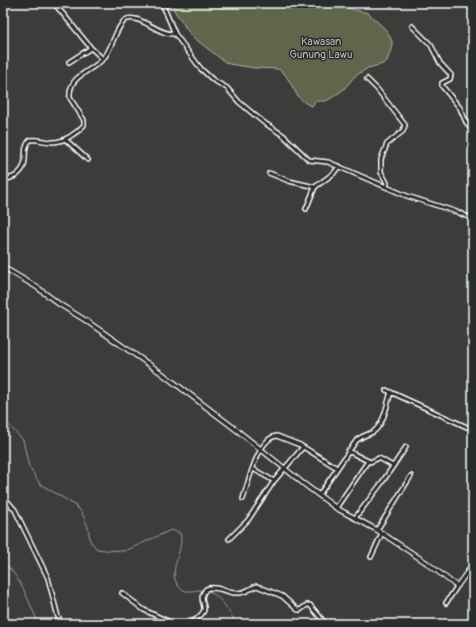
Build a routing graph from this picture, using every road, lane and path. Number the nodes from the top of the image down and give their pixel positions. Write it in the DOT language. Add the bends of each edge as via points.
graph roads {
  1 [pos="54,3"];
  2 [pos="162,3"];
  3 [pos="412,26"];
  4 [pos="175,34"];
  5 [pos="91,48"];
  6 [pos="102,59"];
  7 [pos="69,62"];
  8 [pos="367,79"];
  9 [pos="473,132"];
  10 [pos="65,139"];
  11 [pos="88,160"];
  12 [pos="339,166"];
  13 [pos="269,174"];
  14 [pos="3,180"];
  15 [pos="315,187"];
  16 [pos="386,187"];
  17 [pos="306,208"];
  18 [pos="473,219"];
  19 [pos="3,267"];
  20 [pos="386,390"];
  21 [pos="391,392"];
  22 [pos="467,427"];
  23 [pos="303,446"];
  24 [pos="406,447"];
  25 [pos="261,448"];
  26 [pos="348,451"];
  27 [pos="368,461"];
  28 [pos="393,466"];
  29 [pos="284,468"];
  30 [pos="337,468"];
  31 [pos="253,469"];
  32 [pos="411,476"];
  33 [pos="274,481"];
  34 [pos="319,495"];
  35 [pos="3,496"];
  36 [pos="243,499"];
  37 [pos="336,508"];
  38 [pos="355,518"];
  39 [pos="377,530"];
  40 [pos="382,533"];
  41 [pos="228,539"];
  42 [pos="371,557"];
  43 [pos="473,564"];
  44 [pos="458,585"];
  45 [pos="122,593"];
  46 [pos="446,603"];
  47 [pos="62,624"];
  48 [pos="174,624"];
  49 [pos="190,624"];
  50 [pos="329,624"];
  1 -- 5 [label="street"];
  2 -- 4 [label="street"];
  3 -- 9 [label="street" via="431,44 440,63 450,75 442,86 460,108"];
  4 -- 6 [label="street" via="167,34 134,18 128,18 122,22"];
  4 -- 12 [label="street" via="206,75 227,88 239,102 283,135 309,160"];
  5 -- 6 [label="street"];
  5 -- 7 [label="street"];
  6 -- 10 [label="street" via="83,72 71,85 70,98 85,122 82,128"];
  8 -- 16 [label="street" via="405,125 403,131 387,144 381,159 381,172 387,182"];
  10 -- 11 [label="street"];
  10 -- 14 [label="street" via="52,142 30,140 26,146 26,161 23,168 18,174"];
  12 -- 15 [label="street" via="334,174"];
  12 -- 16 [label="street"];
  13 -- 15 [label="street"];
  15 -- 17 [label="street"];
  16 -- 18 [label="street"];
  19 -- 25 [label="street" via="38,288 160,372"];
  20 -- 21 [label="street"];
  21 -- 22 [label="street"];
  21 -- 26 [label="street" via="379,426 359,438"];
  23 -- 25 [label="street" via="277,436"];
  23 -- 29 [label="street"];
  23 -- 30 [label="street"];
  24 -- 28 [label="street"];
  25 -- 29 [label="street"];
  25 -- 31 [label="street"];
  26 -- 27 [label="street"];
  26 -- 30 [label="street"];
  27 -- 28 [label="street" via="372,462 379,458"];
  27 -- 37 [label="street"];
  28 -- 38 [label="street"];
  29 -- 33 [label="street"];
  29 -- 34 [label="street"];
  30 -- 34 [label="street"];
  31 -- 33 [label="street"];
  31 -- 36 [label="street"];
  32 -- 39 [label="street"];
  33 -- 41 [label="street" via="248,520"];
  34 -- 37 [label="street"];
  35 -- 47 [label="street" via="15,510 48,578"];
  37 -- 38 [label="street"];
  38 -- 39 [label="street"];
  39 -- 40 [label="street"];
  40 -- 42 [label="street"];
  40 -- 44 [label="street"];
  43 -- 44 [label="street"];
  44 -- 46 [label="street"];
  45 -- 48 [label="street" via="144,610"];
  49 -- 50 [label="street" via="203,612 202,599 205,590 210,587 237,593 254,586 282,596 298,610 310,605 324,622"];
}
